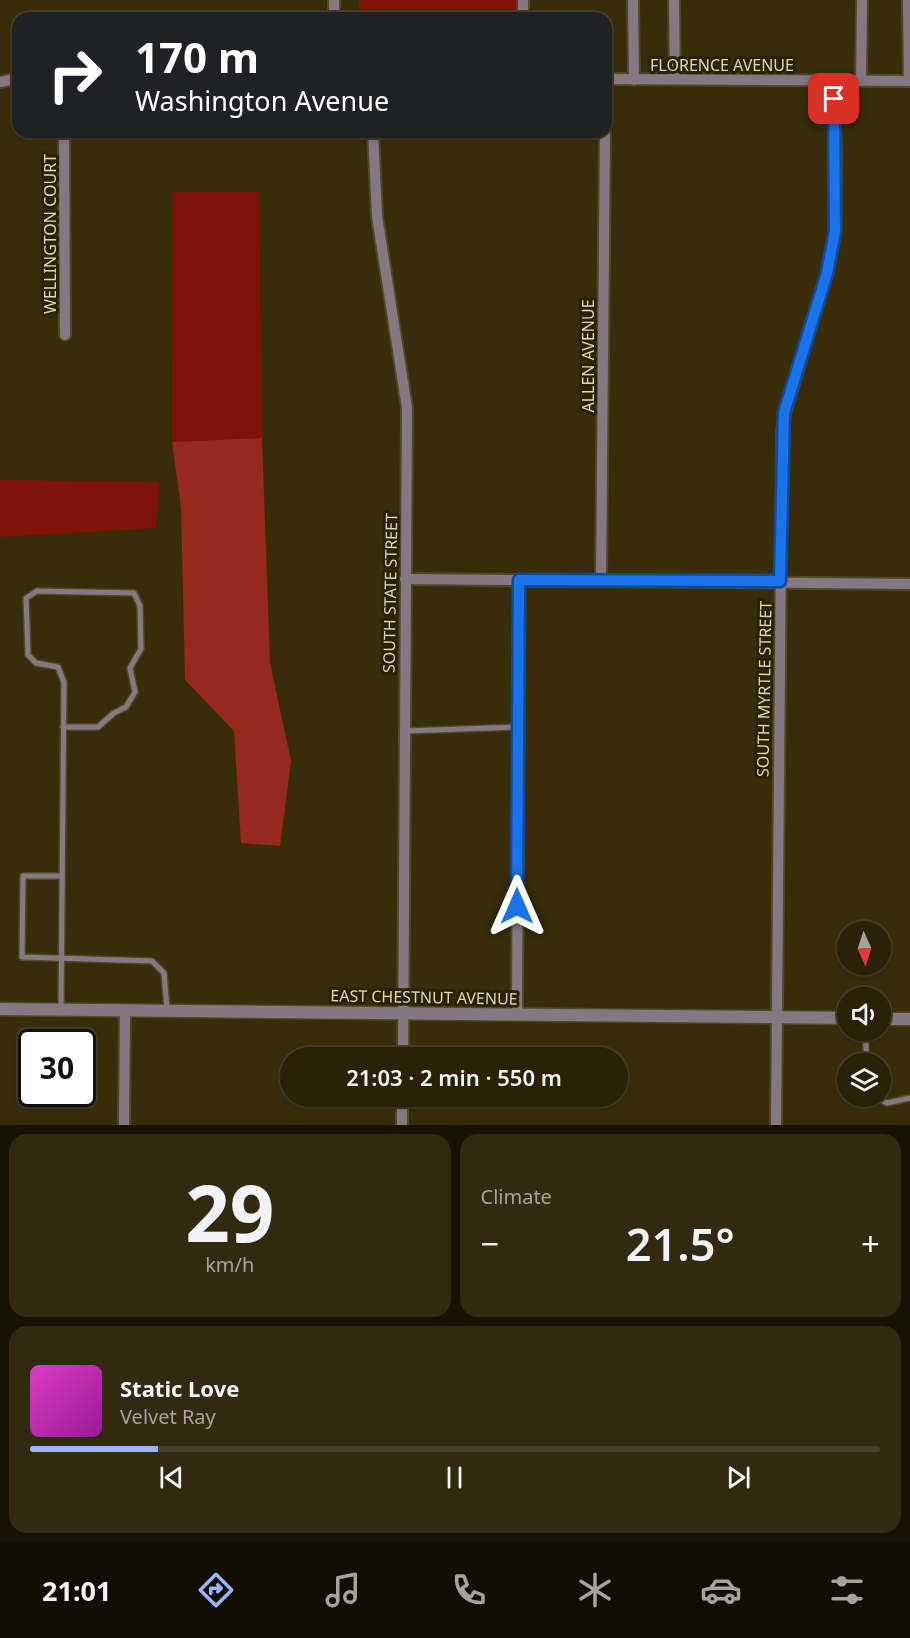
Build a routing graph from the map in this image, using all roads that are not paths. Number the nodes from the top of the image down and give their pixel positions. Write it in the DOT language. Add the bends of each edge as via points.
graph roads {
  1 [pos="633,0"];
  2 [pos="674,0"];
  3 [pos="862,0"];
  4 [pos="908,0"];
  5 [pos="675,79"];
  6 [pos="612,80"];
  7 [pos="634,80"];
  8 [pos="833,80"];
  9 [pos="861,81"];
  10 [pos="909,81"];
  11 [pos="64,138"];
  12 [pos="373,138"];
  13 [pos="605,138"];
  14 [pos="65,335"];
  15 [pos="405,579"];
  16 [pos="519,580"];
  17 [pos="601,581"];
  18 [pos="780,581"];
  19 [pos="910,584"];
  20 [pos="63,727"];
  21 [pos="518,727"];
  22 [pos="404,731"];
  23 [pos="62,876"];
  24 [pos="62,958"];
  25 [pos="0,1010"];
  26 [pos="61,1010"];
  27 [pos="125,1011"];
  28 [pos="167,1011"];
  29 [pos="403,1013"];
  30 [pos="517,1014"];
  31 [pos="777,1016"];
  32 [pos="837,1018"];
  33 [pos="891,1019"];
  34 [pos="910,1019"];
  35 [pos="403,1047"];
  36 [pos="910,1098"];
  37 [pos="891,1102"];
  38 [pos="402,1107"];
  39 [pos="123,1125"];
  40 [pos="402,1125"];
  41 [pos="776,1125"];
  1 -- 7 [label="street"];
  2 -- 5 [label="street"];
  3 -- 9 [label="street"];
  4 -- 10 [label="street"];
  5 -- 7 [label="street, FLORENCE AVENUE"];
  5 -- 8 [label="street, FLORENCE AVENUE"];
  6 -- 7 [label="street, FLORENCE AVENUE"];
  8 -- 9 [label="street, FLORENCE AVENUE"];
  8 -- 18 [label="street, SOUTH MYRTLE STREET" via="835,231 827,273 784,413"];
  9 -- 10 [label="street, FLORENCE AVENUE"];
  11 -- 14 [label="street, WELLINGTON COURT"];
  12 -- 15 [label="street, SOUTH STATE STREET" via="377,216 407,408"];
  13 -- 17 [label="street, ALLEN AVENUE"];
  15 -- 16 [label="street"];
  15 -- 22 [label="street, SOUTH STATE STREET"];
  16 -- 17 [label="street"];
  16 -- 21 [label="street"];
  17 -- 18 [label="street"];
  18 -- 19 [label="street"];
  18 -- 31 [label="street, SOUTH MYRTLE STREET"];
  20 -- 20 [label="lane" via="62,673 58,667 36,663 28,655 26,598 38,591 134,593 140,606 141,650 130,668 135,687 131,703 98,727"];
  20 -- 23 [label="lane"];
  21 -- 22 [label="lane"];
  21 -- 30 [label="street"];
  22 -- 29 [label="street, SOUTH STATE STREET"];
  23 -- 24 [label="lane"];
  23 -- 24 [label="lane" via="23,876 22,957"];
  24 -- 26 [label="lane"];
  24 -- 28 [label="lane" via="152,961 164,973"];
  25 -- 26 [label="street, EAST CHESTNUT AVENUE"];
  26 -- 27 [label="street, EAST CHESTNUT AVENUE"];
  27 -- 28 [label="street, EAST CHESTNUT AVENUE"];
  27 -- 39 [label="street"];
  28 -- 29 [label="street, EAST CHESTNUT AVENUE"];
  29 -- 30 [label="street, EAST CHESTNUT AVENUE"];
  29 -- 35 [label="street, SOUTH STATE STREET"];
  30 -- 31 [label="street, EAST CHESTNUT AVENUE"];
  31 -- 32 [label="street, EAST CHESTNUT AVENUE"];
  31 -- 41 [label="street, SOUTH MYRTLE STREET"];
  33 -- 34 [label="street"];
  36 -- 37 [label="lane"];
  38 -- 40 [label="street"];
}
